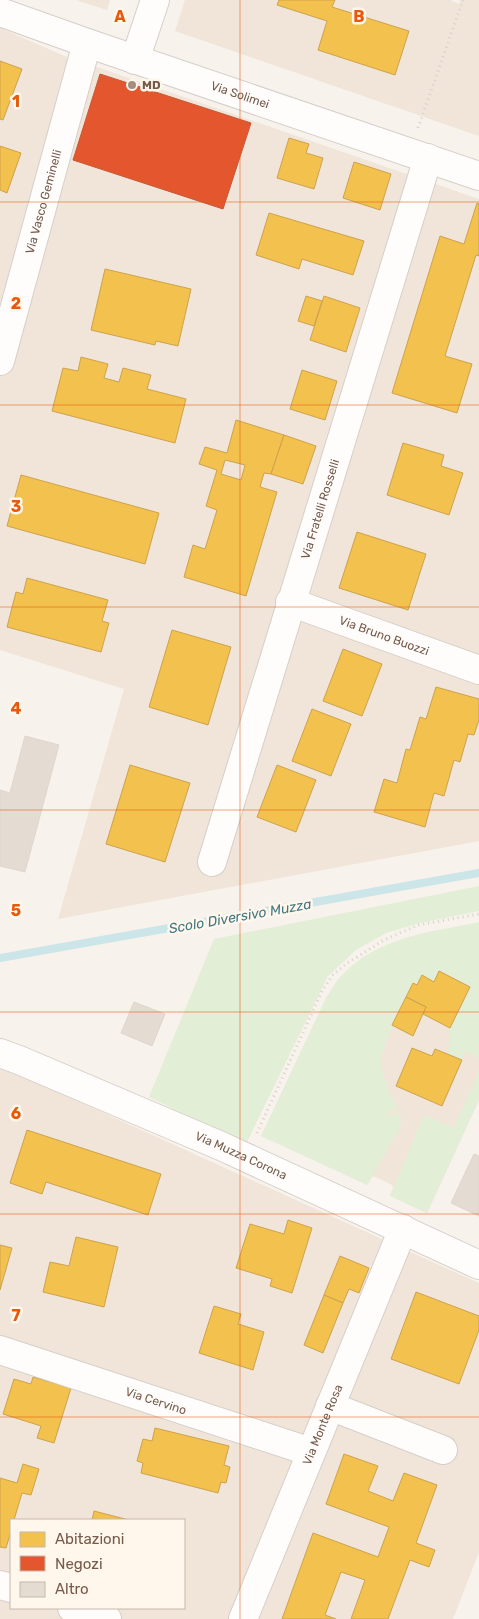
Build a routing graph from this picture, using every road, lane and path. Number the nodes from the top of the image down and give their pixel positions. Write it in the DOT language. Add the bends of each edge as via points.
graph roads {
  1 [pos="156,0"];
  2 [pos="463,0"];
  3 [pos="0,12"];
  4 [pos="87,44"];
  5 [pos="135,60"];
  6 [pos="419,155"];
  7 [pos="479,176"];
  8 [pos="0,361"];
  9 [pos="290,602"];
  10 [pos="479,670"];
  11 [pos="212,862"];
  12 [pos="479,914"];
  13 [pos="0,1053"];
  14 [pos="255,1138"];
  15 [pos="403,1230"];
  16 [pos="479,1266"];
  17 [pos="0,1350"];
  18 [pos="330,1406"];
  19 [pos="443,1450"];
  20 [pos="311,1452"];
  21 [pos="75,1609"];
  22 [pos="107,1619"];
  23 [pos="242,1619"];
  1 -- 5 [label="street"];
  2 -- 6 [label="path"];
  3 -- 4 [label="street, Via Solimei"];
  4 -- 5 [label="street, Via Solimei"];
  4 -- 8 [label="street, Via Vasco Geminelli"];
  5 -- 6 [label="street, Via Solimei"];
  6 -- 7 [label="street, Via Solimei"];
  6 -- 9 [label="street, Via Fratelli Rosselli"];
  9 -- 10 [label="street, Via Bruno Buozzi"];
  9 -- 11 [label="street, Via Fratelli Rosselli"];
  12 -- 14 [label="path" via="400,932 357,956 333,975 322,991"];
  13 -- 15 [label="street, Via Muzza Corona" via="221,1146"];
  15 -- 16 [label="street, Via Muzza Corona"];
  15 -- 18 [label="street, Via Monte Rosa"];
  17 -- 20 [label="street, Via Cervino"];
  18 -- 19 [label="street"];
  18 -- 20 [label="street, Via Monte Rosa"];
  20 -- 23 [label="street, Via Monte Rosa"];
  21 -- 22 [label="street"];
}
